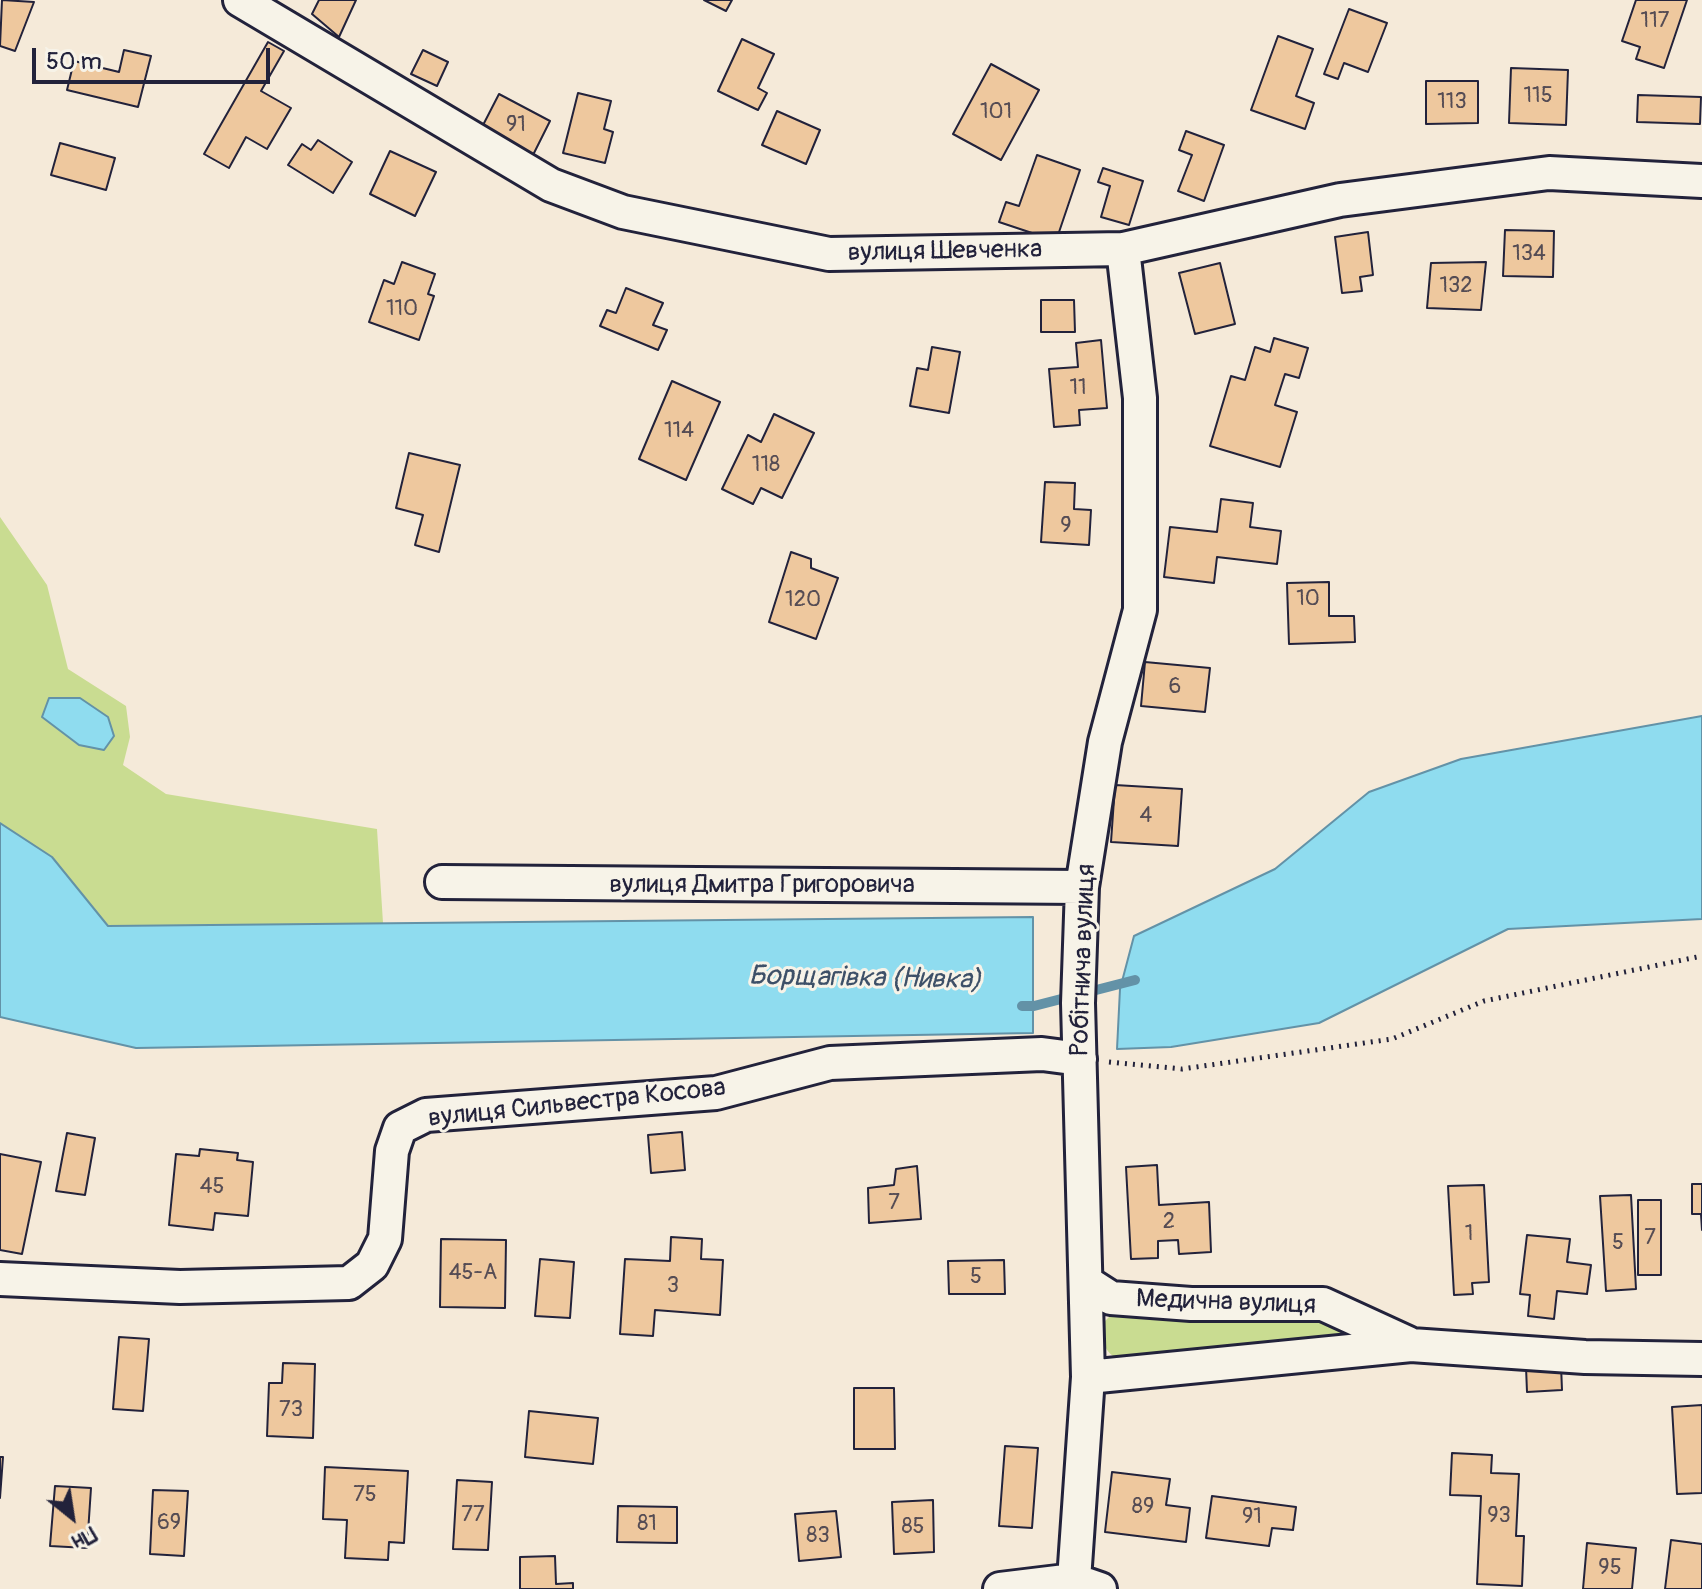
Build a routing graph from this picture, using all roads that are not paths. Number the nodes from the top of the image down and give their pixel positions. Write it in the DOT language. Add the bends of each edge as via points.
graph roads {
  1 [pos="240,0"];
  2 [pos="1702,181"];
  3 [pos="1123,249"];
  4 [pos="442,882"];
  5 [pos="1082,887"];
  6 [pos="1080,1059"];
  7 [pos="0,1279"];
  8 [pos="1086,1282"];
  9 [pos="1411,1345"];
  10 [pos="1702,1359"];
  11 [pos="1088,1377"];
  12 [pos="1087,1585"];
  13 [pos="1000,1589"];
  1 -- 3 [label="street, вулиця Шевченка" via="496,155 551,185 623,212 829,254"];
  2 -- 3 [label="street, вулиця Шевченка" via="1549,173 1340,200"];
  3 -- 5 [label="street, Робітнича вулиця" via="1140,398 1140,610 1105,742"];
  4 -- 5 [label="street, вулиця Дмитра Григоровича"];
  5 -- 6 [label="street, Робітнича вулиця"];
  6 -- 7 [label="street, вулиця Сильвестра Косова" via="1042,1054 830,1063 716,1093 426,1115 400,1128 392,1151 385,1239 372,1265 349,1283 180,1287"];
  6 -- 8 [label="street, Робітнича вулиця"];
  8 -- 9 [label="street, Медична вулиця" via="1111,1298 1323,1304"];
  8 -- 11 [label="street, Робітнича вулиця"];
  9 -- 10 [label="street, Медична вулиця"];
  9 -- 11 [label="street, Медична вулиця"];
  11 -- 12 [label="street, Робітнича вулиця"];
  12 -- 13 [label="street"];
}
